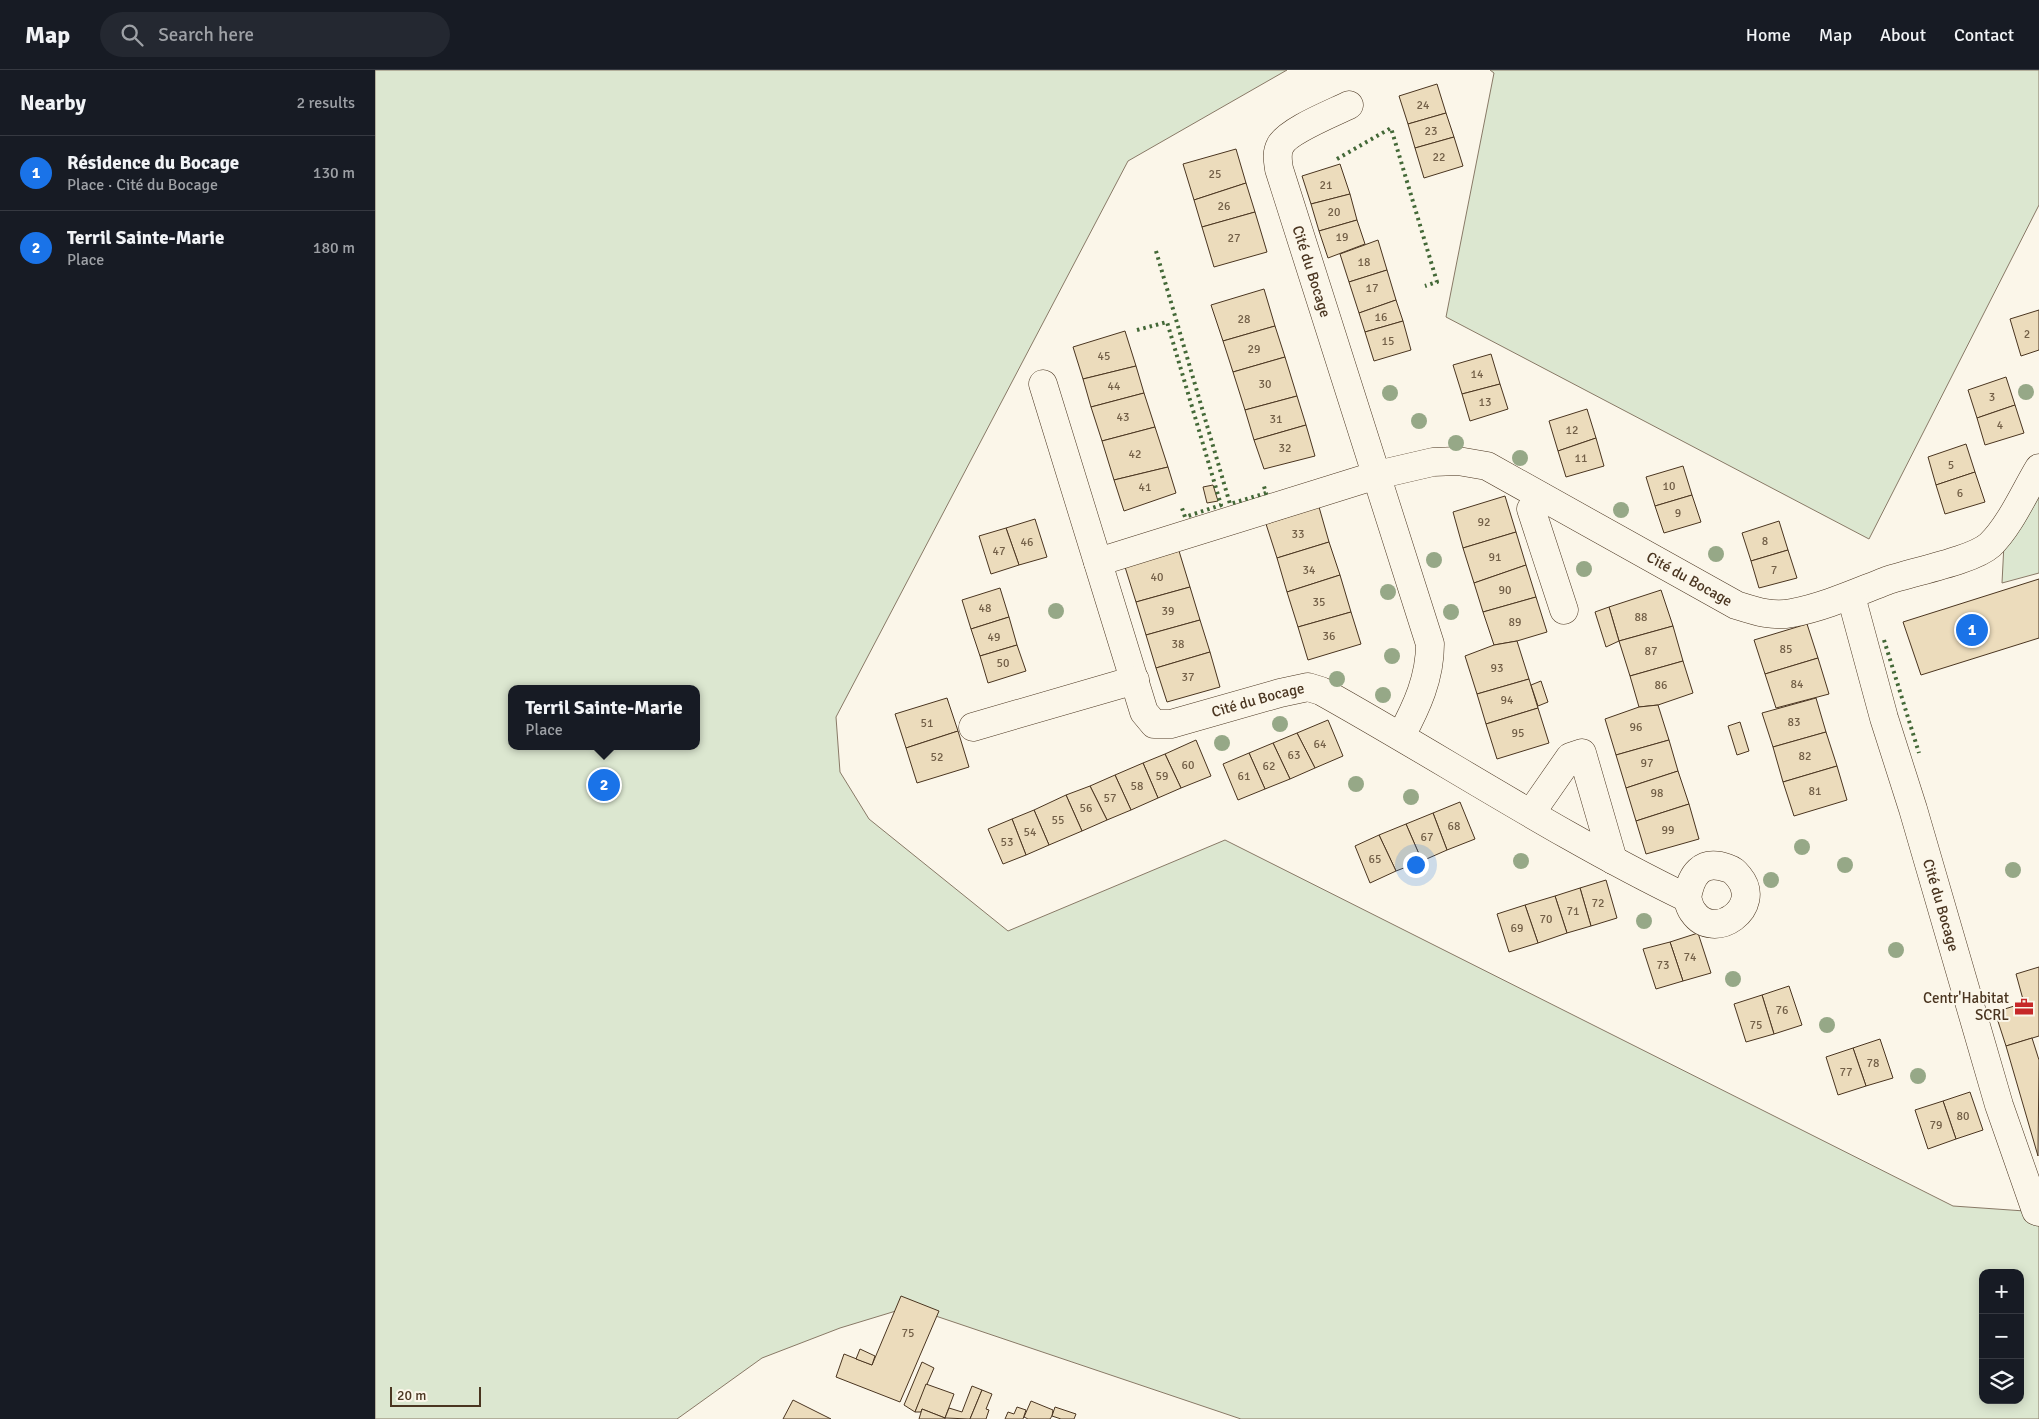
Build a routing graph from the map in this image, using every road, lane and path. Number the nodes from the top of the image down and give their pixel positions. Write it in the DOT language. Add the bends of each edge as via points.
graph roads {
  1 [pos="1349,105"];
  2 [pos="1043,384"];
  3 [pos="2039,468"];
  4 [pos="1377,475"];
  5 [pos="1540,496"];
  6 [pos="1098,562"];
  7 [pos="1851,596"];
  8 [pos="1564,610"];
  9 [pos="1135,680"];
  10 [pos="973,727"];
  11 [pos="1401,736"];
  12 [pos="1531,813"];
  13 [pos="1613,860"];
  14 [pos="1687,898"];
  15 [pos="2039,1212"];
  1 -- 4 [label="street, Cité du Bocage" via="1296,131 1280,145 1277,155"];
  2 -- 6 [label="street, Cité du Bocage"];
  3 -- 7 [label="street, Cité du Bocage" via="1989,546 1966,557 1886,581"];
  4 -- 5 [label="street, Cité du Bocage" via="1433,462 1458,461 1487,466"];
  4 -- 6 [label="street, Cité du Bocage"];
  4 -- 11 [label="street, Cité du Bocage" via="1430,644 1425,683"];
  5 -- 7 [label="street, Cité du Bocage" via="1736,605 1763,614 1791,614"];
  5 -- 8 [label="street" via="1531,510"];
  6 -- 9 [label="street, Cité du Bocage"];
  7 -- 15 [label="street, Cité du Bocage" via="1999,1105"];
  9 -- 10 [label="street"];
  9 -- 11 [label="street, Cité du Bocage" via="1144,712 1154,724 1171,724 1308,687 1321,691"];
  11 -- 12 [label="street, Cité du Bocage"];
  12 -- 13 [label="street, Cité du Bocage"];
  12 -- 13 [label="street" via="1570,757 1582,753"];
  13 -- 14 [label="street, Cité du Bocage"];
}
